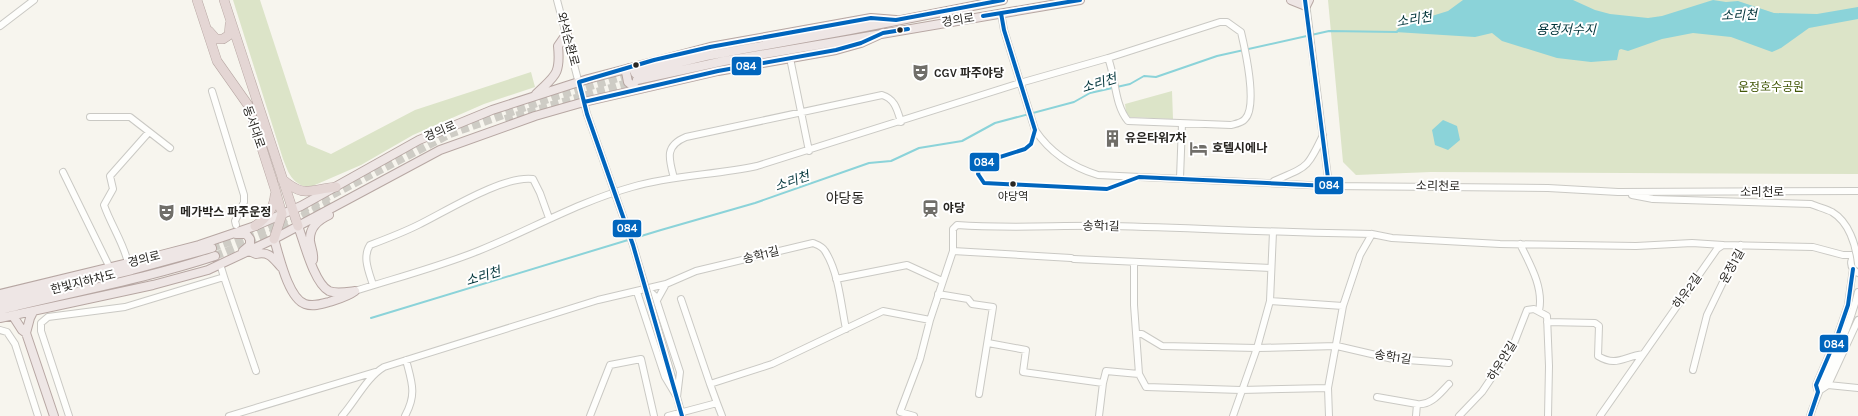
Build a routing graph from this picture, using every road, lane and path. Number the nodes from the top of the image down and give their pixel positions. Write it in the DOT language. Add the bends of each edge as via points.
graph roads {
  1 [pos="34,0"];
  2 [pos="197,0"];
  3 [pos="224,0"];
  4 [pos="557,0"];
  5 [pos="1003,0"];
  6 [pos="1080,0"];
  7 [pos="1291,0"];
  8 [pos="1307,2"];
  9 [pos="227,10"];
  10 [pos="1001,13"];
  11 [pos="203,17"];
  12 [pos="0,26"];
  13 [pos="567,33"];
  14 [pos="883,33"];
  15 [pos="790,58"];
  16 [pos="1108,58"];
  17 [pos="634,74"];
  18 [pos="579,82"];
  19 [pos="1020,83"];
  20 [pos="637,89"];
  21 [pos="212,91"];
  22 [pos="533,97"];
  23 [pos="584,102"];
  24 [pos="800,112"];
  25 [pos="90,117"];
  26 [pos="901,122"];
  27 [pos="1182,124"];
  28 [pos="149,132"];
  29 [pos="1323,135"];
  30 [pos="170,148"];
  31 [pos="809,151"];
  32 [pos="63,172"];
  33 [pos="674,178"];
  34 [pos="1180,178"];
  35 [pos="282,179"];
  36 [pos="1273,182"];
  37 [pos="1329,186"];
  38 [pos="336,187"];
  39 [pos="275,189"];
  40 [pos="1858,191"];
  41 [pos="1618,192"];
  42 [pos="341,202"];
  43 [pos="292,210"];
  44 [pos="282,214"];
  45 [pos="549,218"];
  46 [pos="255,226"];
  47 [pos="298,226"];
  48 [pos="235,229"];
  49 [pos="1273,232"];
  50 [pos="1372,234"];
  51 [pos="274,239"];
  52 [pos="1520,244"];
  53 [pos="1723,244"];
  54 [pos="1741,245"];
  55 [pos="212,248"];
  56 [pos="952,251"];
  57 [pos="245,252"];
  58 [pos="1856,254"];
  59 [pos="215,256"];
  60 [pos="1843,256"];
  61 [pos="1134,262"];
  62 [pos="128,263"];
  63 [pos="220,264"];
  64 [pos="1858,264"];
  65 [pos="312,265"];
  66 [pos="110,268"];
  67 [pos="1271,268"];
  68 [pos="1854,268"];
  69 [pos="284,270"];
  70 [pos="224,277"];
  71 [pos="836,279"];
  72 [pos="942,281"];
  73 [pos="666,284"];
  74 [pos="373,285"];
  75 [pos="648,290"];
  76 [pos="355,291"];
  77 [pos="636,292"];
  78 [pos="1858,292"];
  79 [pos="0,294"];
  80 [pos="938,294"];
  81 [pos="681,299"];
  82 [pos="1270,301"];
  83 [pos="0,302"];
  84 [pos="656,302"];
  85 [pos="1343,306"];
  86 [pos="0,310"];
  87 [pos="1539,311"];
  88 [pos="33,312"];
  89 [pos="13,316"];
  90 [pos="0,318"];
  91 [pos="930,320"];
  92 [pos="1858,320"];
  93 [pos="1547,322"];
  94 [pos="846,329"];
  95 [pos="0,330"];
  96 [pos="26,334"];
  97 [pos="1137,334"];
  98 [pos="988,343"];
  99 [pos="1337,346"];
  100 [pos="1257,348"];
  101 [pos="1643,354"];
  102 [pos="406,360"];
  103 [pos="1449,363"];
  104 [pos="1693,370"];
  105 [pos="256,371"];
  106 [pos="375,372"];
  107 [pos="1139,374"];
  108 [pos="1103,383"];
  109 [pos="710,384"];
  110 [pos="1449,384"];
  111 [pos="1828,385"];
  112 [pos="1328,388"];
  113 [pos="1858,388"];
  114 [pos="1241,390"];
  115 [pos="1818,392"];
  116 [pos="979,394"];
  117 [pos="677,397"];
  118 [pos="1377,397"];
  119 [pos="717,403"];
  120 [pos="1417,404"];
  121 [pos="249,413"];
  122 [pos="681,414"];
  123 [pos="38,416"];
  124 [pos="54,416"];
  125 [pos="68,416"];
  126 [pos="228,416"];
  127 [pos="342,416"];
  128 [pos="405,416"];
  129 [pos="590,416"];
  130 [pos="654,416"];
  131 [pos="668,416"];
  132 [pos="722,416"];
  133 [pos="914,416"];
  134 [pos="1099,416"];
  135 [pos="1232,416"];
  136 [pos="1329,416"];
  137 [pos="1416,416"];
  138 [pos="1460,416"];
  139 [pos="1548,416"];
  140 [pos="1600,416"];
  141 [pos="1810,416"];
  1 -- 12 [label="street"];
  2 -- 11 [label="highway, 동서대로"];
  3 -- 9 [label="highway, 동서대로"];
  4 -- 13 [label="street, 와석순환로"];
  5 -- 17 [label="main road, 경의로" via="896,20 871,18 808,28 710,47"];
  6 -- 10 [label="main road, 경의로"];
  7 -- 8 [label="main road"];
  8 -- 29 [label="street"];
  9 -- 11 [label="highway" via="231,27 229,35 223,39 216,39 211,34"];
  9 -- 35 [label="highway, 동서대로"];
  10 -- 14 [label="main road, 경의로"];
  10 -- 19 [label="street"];
  11 -- 39 [label="highway, 동서대로" via="217,61 248,105"];
  13 -- 18 [label="street, 와석순환로"];
  13 -- 22 [label="main road" via="558,46 559,57 554,78"];
  14 -- 15 [label="main road, 경의로" via="861,43"];
  14 -- 17 [label="main road, 경의로"];
  15 -- 20 [label="main road, 경의로"];
  15 -- 24 [label="street"];
  16 -- 19 [label="street"];
  16 -- 27 [label="street" via="1122,114 1128,121"];
  16 -- 27 [label="street" via="1220,22 1227,22 1241,32 1249,70 1250,109 1245,119 1231,125"];
  17 -- 18 [label="main road, 경의로"];
  17 -- 20 [label="main road" via="626,72 628,82"];
  18 -- 22 [label="main road, 경의로"];
  18 -- 23 [label="street, 와석순환로"];
  19 -- 26 [label="street"];
  19 -- 34 [label="street, 소리천로" via="1035,130 1042,141 1066,162 1089,172 1115,176"];
  20 -- 23 [label="main road, 경의로"];
  21 -- 48 [label="street" via="244,195 244,202 235,221"];
  22 -- 38 [label="main road, 경의로" via="492,110 419,140"];
  23 -- 42 [label="main road, 경의로" via="496,128 440,150"];
  23 -- 117 [label="street, 와석순환로, bridge" via="633,246"];
  24 -- 26 [label="street" via="882,95 890,98 895,104"];
  24 -- 31 [label="street"];
  24 -- 33 [label="street" via="678,140 673,145 669,160"];
  25 -- 28 [label="street" via="130,116"];
  26 -- 31 [label="street"];
  27 -- 34 [label="street"];
  28 -- 30 [label="street"];
  28 -- 62 [label="street" via="110,176 113,189 104,205"];
  29 -- 36 [label="street" via="1305,168"];
  29 -- 37 [label="street"];
  31 -- 33 [label="street" via="726,173"];
  32 -- 66 [label="street"];
  33 -- 45 [label="street" via="633,186 586,201"];
  34 -- 36 [label="street, 소리천로"];
  35 -- 38 [label="highway" via="299,192"];
  35 -- 43 [label="highway, 동서대로"];
  36 -- 37 [label="street, 소리천로"];
  37 -- 41 [label="street, 소리천로" via="1540,188"];
  38 -- 43 [label="main road, 경의로"];
  39 -- 44 [label="highway, 동서대로"];
  39 -- 46 [label="highway" via="272,210"];
  40 -- 41 [label="street, 소리천로"];
  41 -- 64 [label="street, bridge" via="1653,199 1811,204 1832,212 1844,223 1853,239"];
  42 -- 47 [label="main road, 경의로"];
  42 -- 65 [label="main road" via="336,210 315,224 312,230"];
  43 -- 44 [label="main road, 경의로"];
  43 -- 47 [label="highway, 동서대로"];
  44 -- 46 [label="main road, 경의로"];
  44 -- 51 [label="highway"];
  45 -- 74 [label="street" via="477,251"];
  45 -- 74 [label="street" via="533,179 524,178 489,190 416,226 370,245 366,251 367,266"];
  46 -- 48 [label="main road, 경의로"];
  47 -- 51 [label="main road, 경의로"];
  47 -- 65 [label="main road"];
  48 -- 57 [label="main road" via="250,239 250,245"];
  48 -- 62 [label="main road, 경의로" via="199,245"];
  49 -- 50 [label="street, 송학1길"];
  49 -- 56 [label="street, 송학1길" via="957,225 953,229"];
  49 -- 67 [label="street"];
  50 -- 52 [label="street, 송학1길" via="1392,238"];
  50 -- 85 [label="street" via="1360,255"];
  51 -- 57 [label="main road, 경의로"];
  51 -- 69 [label="main road"];
  52 -- 53 [label="street"];
  52 -- 87 [label="street" via="1538,282"];
  53 -- 54 [label="street"];
  53 -- 101 [label="street, 하우2길"];
  54 -- 60 [label="street, 운정1길" via="1813,247"];
  54 -- 104 [label="street, 운정1길" via="1707,315"];
  55 -- 83 [label="main road, 한빛지하차도"];
  56 -- 61 [label="street"];
  56 -- 72 [label="street, 송학1길"];
  57 -- 63 [label="main road, 경의로"];
  57 -- 69 [label="main road" via="269,254"];
  58 -- 60 [label="street, 운정1길"];
  58 -- 68 [label="street"];
  59 -- 86 [label="main road, 경의로" via="159,273"];
  60 -- 68 [label="street"];
  61 -- 67 [label="street"];
  61 -- 97 [label="street"];
  62 -- 66 [label="main road, 경의로"];
  63 -- 70 [label="street"];
  63 -- 88 [label="main road, 경의로" via="208,270 160,283"];
  65 -- 76 [label="main road" via="318,278 330,291"];
  66 -- 79 [label="main road, 경의로"];
  67 -- 82 [label="street"];
  68 -- 115 [label="street" via="1848,306 1816,385"];
  69 -- 76 [label="main road" via="296,298 304,304 322,304"];
  70 -- 105 [label="street"];
  70 -- 125 [label="street" via="125,306 48,317 41,323"];
  71 -- 72 [label="street" via="907,265"];
  71 -- 73 [label="street, 송학1길" via="826,251 813,243 696,271"];
  71 -- 94 [label="street, 송학1길"];
  72 -- 80 [label="street, 송학1길"];
  73 -- 75 [label="street, 송학1길"];
  73 -- 84 [label="street"];
  74 -- 76 [label="street"];
  75 -- 77 [label="street, 송학1길"];
  75 -- 84 [label="street" via="655,296"];
  77 -- 102 [label="street, 송학1길" via="598,300"];
  77 -- 117 [label="street" via="665,377"];
  78 -- 115 [label="street" via="1839,348"];
  80 -- 91 [label="street, 송학1길"];
  80 -- 98 [label="street" via="968,299 972,304 993,307"];
  81 -- 109 [label="street"];
  82 -- 85 [label="street"];
  82 -- 100 [label="street"];
  84 -- 117 [label="street" via="680,372"];
  85 -- 99 [label="street"];
  87 -- 93 [label="street" via="1547,316"];
  87 -- 138 [label="street, 하우안길" via="1527,310 1513,346 1482,392"];
  88 -- 89 [label="main road, 경의로"];
  88 -- 96 [label="main road"];
  89 -- 90 [label="main road, 경의로"];
  89 -- 96 [label="main road"];
  91 -- 94 [label="street" via="883,311"];
  91 -- 133 [label="street, 송학1길" via="920,359 900,412"];
  92 -- 111 [label="street"];
  93 -- 101 [label="street" via="1595,323 1599,326 1598,356 1606,361 1612,363"];
  93 -- 139 [label="street"];
  94 -- 109 [label="street" via="772,364"];
  95 -- 123 [label="street" via="7,332 15,344"];
  96 -- 124 [label="main road"];
  97 -- 100 [label="street, 송학1길" via="1142,334 1162,346"];
  97 -- 107 [label="street"];
  98 -- 108 [label="street" via="1026,350 1024,372"];
  98 -- 116 [label="street"];
  99 -- 100 [label="street, 송학1길"];
  99 -- 103 [label="street, 송학1길" via="1393,359"];
  99 -- 112 [label="street"];
  100 -- 114 [label="street"];
  101 -- 140 [label="street, 하우2길"];
  102 -- 106 [label="street, 송학1길"];
  102 -- 128 [label="street" via="414,387 412,404"];
  106 -- 121 [label="street, 송학1길"];
  106 -- 127 [label="street"];
  107 -- 108 [label="street" via="1106,371"];
  107 -- 114 [label="street" via="1146,387"];
  108 -- 134 [label="street"];
  109 -- 119 [label="street"];
  110 -- 120 [label="street" via="1432,400 1423,405"];
  111 -- 113 [label="street"];
  111 -- 115 [label="street"];
  112 -- 114 [label="street"];
  112 -- 136 [label="street"];
  114 -- 135 [label="street"];
  115 -- 141 [label="street"];
  117 -- 122 [label="street, 와석순환로"];
  118 -- 120 [label="street"];
  119 -- 122 [label="street"];
  119 -- 132 [label="street"];
  120 -- 137 [label="street"];
  121 -- 126 [label="street, 송학1길"];
  122 -- 131 [label="street"];
  129 -- 130 [label="street" via="610,365 641,359"];
}
